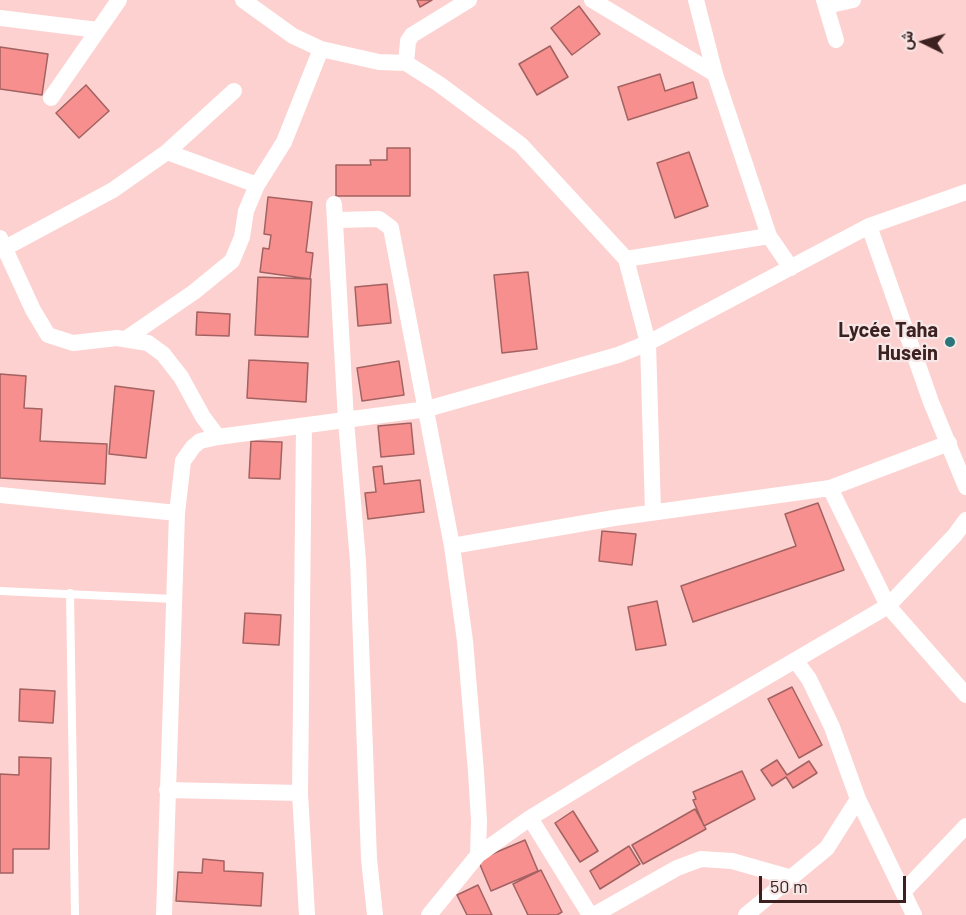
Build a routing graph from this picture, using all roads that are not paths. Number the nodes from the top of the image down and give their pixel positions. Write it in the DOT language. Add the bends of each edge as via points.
graph roads {
  1 [pos="119,0"];
  2 [pos="243,0"];
  3 [pos="469,0"];
  4 [pos="592,0"];
  5 [pos="696,0"];
  6 [pos="854,0"];
  7 [pos="825,3"];
  8 [pos="0,18"];
  9 [pos="98,30"];
  10 [pos="836,40"];
  11 [pos="321,49"];
  12 [pos="406,63"];
  13 [pos="715,74"];
  14 [pos="234,91"];
  15 [pos="51,98"];
  16 [pos="167,152"];
  17 [pos="257,186"];
  18 [pos="966,192"];
  19 [pos="869,226"];
  20 [pos="769,237"];
  21 [pos="2,243"];
  22 [pos="626,259"];
  23 [pos="791,267"];
  24 [pos="127,338"];
  25 [pos="648,343"];
  26 [pos="428,409"];
  27 [pos="346,421"];
  28 [pos="304,426"];
  29 [pos="218,437"];
  30 [pos="949,443"];
  31 [pos="966,487"];
  32 [pos="830,488"];
  33 [pos="0,495"];
  34 [pos="653,512"];
  35 [pos="177,513"];
  36 [pos="966,520"];
  37 [pos="453,546"];
  38 [pos="0,591"];
  39 [pos="70,593"];
  40 [pos="174,599"];
  41 [pos="888,606"];
  42 [pos="796,661"];
  43 [pos="966,695"];
  44 [pos="167,790"];
  45 [pos="300,793"];
  46 [pos="858,799"];
  47 [pos="530,818"];
  48 [pos="966,826"];
  49 [pos="478,855"];
  50 [pos="792,878"];
  51 [pos="904,891"];
  52 [pos="753,913"];
  53 [pos="75,915"];
  54 [pos="164,915"];
  55 [pos="307,915"];
  56 [pos="375,915"];
  57 [pos="429,915"];
  58 [pos="592,915"];
  59 [pos="914,915"];
  1 -- 9 [label="street"];
  2 -- 11 [label="street" via="293,36"];
  3 -- 12 [label="street" via="412,35"];
  4 -- 13 [label="street"];
  5 -- 13 [label="street"];
  6 -- 7 [label="street"];
  7 -- 10 [label="street"];
  8 -- 9 [label="street"];
  9 -- 15 [label="street"];
  11 -- 12 [label="street" via="379,62"];
  11 -- 17 [label="street" via="284,142"];
  12 -- 22 [label="street" via="521,145"];
  13 -- 20 [label="street"];
  14 -- 16 [label="street"];
  16 -- 17 [label="street"];
  16 -- 21 [label="street" via="114,190"];
  17 -- 24 [label="street" via="232,261"];
  18 -- 19 [label="street"];
  19 -- 23 [label="street"];
  19 -- 30 [label="street"];
  20 -- 22 [label="street"];
  20 -- 23 [label="street"];
  21 -- 24 [label="street" via="48,335 73,343"];
  22 -- 25 [label="street"];
  23 -- 25 [label="street"];
  24 -- 29 [label="street" via="148,343 163,354"];
  25 -- 26 [label="street"];
  25 -- 34 [label="street"];
  26 -- 27 [label="street"];
  26 -- 27 [label="street" via="391,228 379,219 335,212"];
  26 -- 37 [label="street"];
  27 -- 28 [label="street"];
  27 -- 56 [label="street" via="358,561 369,859"];
  28 -- 29 [label="street"];
  28 -- 45 [label="street"];
  29 -- 35 [label="street" via="200,441 183,461"];
  30 -- 31 [label="street"];
  30 -- 32 [label="street"];
  32 -- 34 [label="street"];
  32 -- 41 [label="street"];
  33 -- 35 [label="street"];
  34 -- 37 [label="street"];
  35 -- 40 [label="street"];
  36 -- 41 [label="street"];
  37 -- 49 [label="street" via="466,652 479,820"];
  38 -- 39 [label="lane"];
  39 -- 40 [label="lane"];
  39 -- 53 [label="lane"];
  40 -- 44 [label="street"];
  41 -- 42 [label="street"];
  41 -- 43 [label="street"];
  42 -- 46 [label="street" via="832,727"];
  42 -- 47 [label="street"];
  44 -- 45 [label="street"];
  44 -- 54 [label="street"];
  45 -- 55 [label="street"];
  46 -- 50 [label="street" via="827,848"];
  46 -- 51 [label="street"];
  47 -- 49 [label="street"];
  47 -- 58 [label="street"];
  48 -- 51 [label="street"];
  49 -- 57 [label="street"];
  50 -- 52 [label="street"];
  50 -- 58 [label="street" via="732,861 701,859 676,868"];
  51 -- 59 [label="street"];
}
